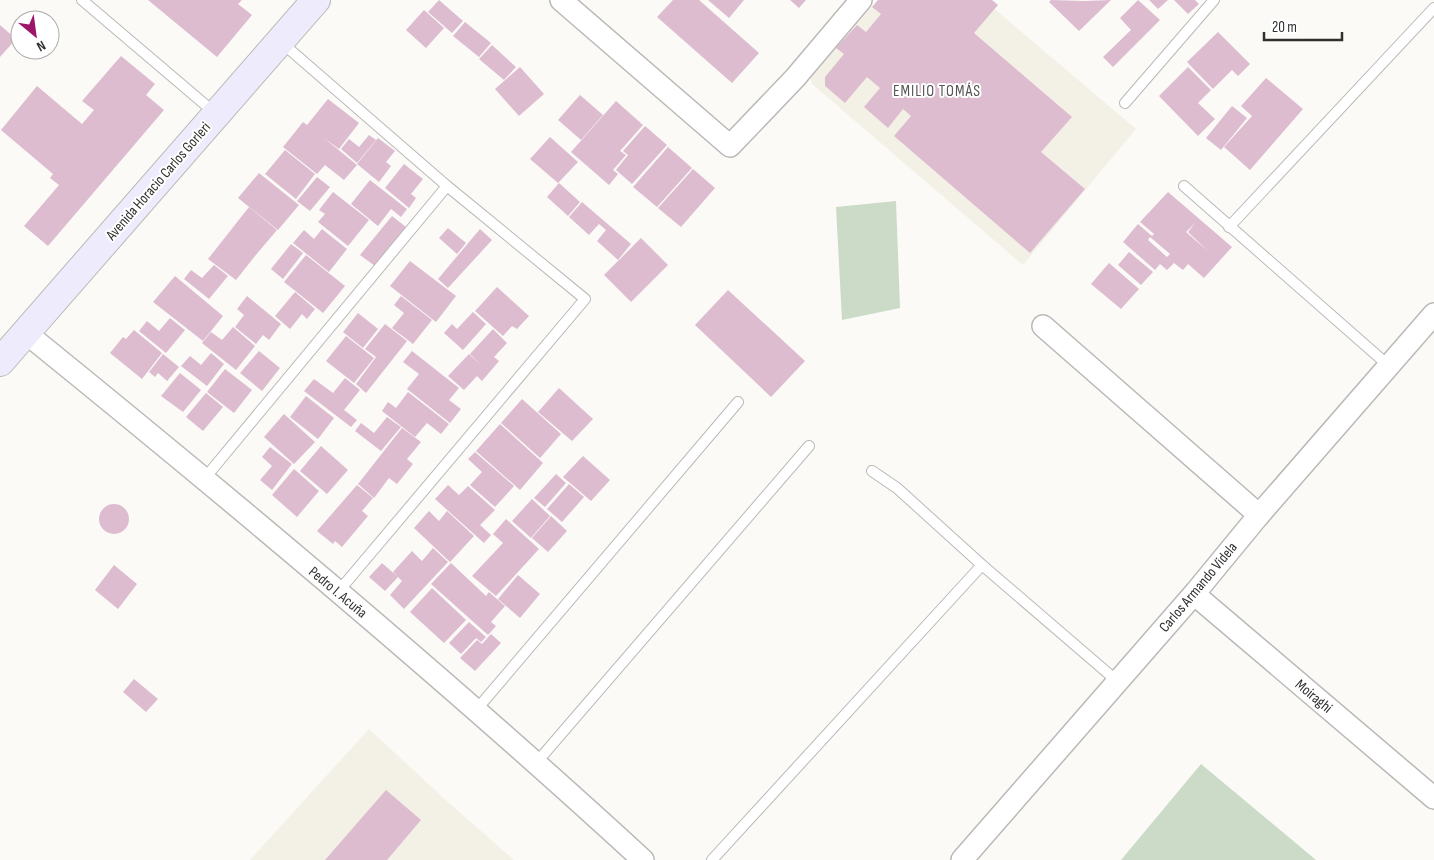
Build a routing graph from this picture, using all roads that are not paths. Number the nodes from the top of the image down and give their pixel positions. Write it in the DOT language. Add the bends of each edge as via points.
graph roads {
  1 [pos="82,0"];
  2 [pos="316,0"];
  3 [pos="561,0"];
  4 [pos="861,0"];
  5 [pos="1214,0"];
  6 [pos="1434,8"];
  7 [pos="280,42"];
  8 [pos="1124,104"];
  9 [pos="217,114"];
  10 [pos="447,186"];
  11 [pos="1184,186"];
  12 [pos="1229,226"];
  13 [pos="1434,314"];
  14 [pos="1043,326"];
  15 [pos="26,333"];
  16 [pos="0,362"];
  17 [pos="1388,366"];
  18 [pos="738,402"];
  19 [pos="810,446"];
  20 [pos="872,471"];
  21 [pos="205,478"];
  22 [pos="1259,515"];
  23 [pos="982,564"];
  24 [pos="338,592"];
  25 [pos="1194,594"];
  26 [pos="1117,680"];
  27 [pos="477,709"];
  28 [pos="537,762"];
  29 [pos="1434,798"];
  30 [pos="643,860"];
  31 [pos="712,860"];
  32 [pos="962,860"];
  1 -- 9 [label="lane"];
  2 -- 7 [label="main road, Avenida Horacio Carlos Gorleri"];
  3 -- 4 [label="street" via="730,146 795,78"];
  5 -- 8 [label="lane"];
  6 -- 12 [label="lane"];
  7 -- 9 [label="main road, Avenida Horacio Carlos Gorleri"];
  7 -- 10 [label="lane"];
  9 -- 15 [label="main road, Avenida Horacio Carlos Gorleri"];
  10 -- 21 [label="lane"];
  10 -- 24 [label="lane" via="585,299"];
  11 -- 12 [label="lane"];
  12 -- 17 [label="lane"];
  13 -- 17 [label="street, Carlos Armando Videla"];
  14 -- 22 [label="street"];
  15 -- 16 [label="main road, Avenida Horacio Carlos Gorleri"];
  15 -- 21 [label="street, Pedro I. Acuña"];
  17 -- 22 [label="street, Carlos Armando Videla"];
  18 -- 27 [label="lane"];
  19 -- 28 [label="lane"];
  20 -- 23 [label="lane" via="897,488"];
  21 -- 24 [label="street, Pedro I. Acuña"];
  22 -- 25 [label="street, Carlos Armando Videla"];
  23 -- 26 [label="lane"];
  23 -- 31 [label="lane"];
  24 -- 27 [label="street, Pedro I. Acuña"];
  25 -- 26 [label="street, Carlos Armando Videla"];
  25 -- 29 [label="street, Moiraghi"];
  26 -- 32 [label="street, Carlos Armando Videla"];
  27 -- 28 [label="street, Pedro I. Acuña"];
  28 -- 30 [label="street, Pedro I. Acuña"];
}
